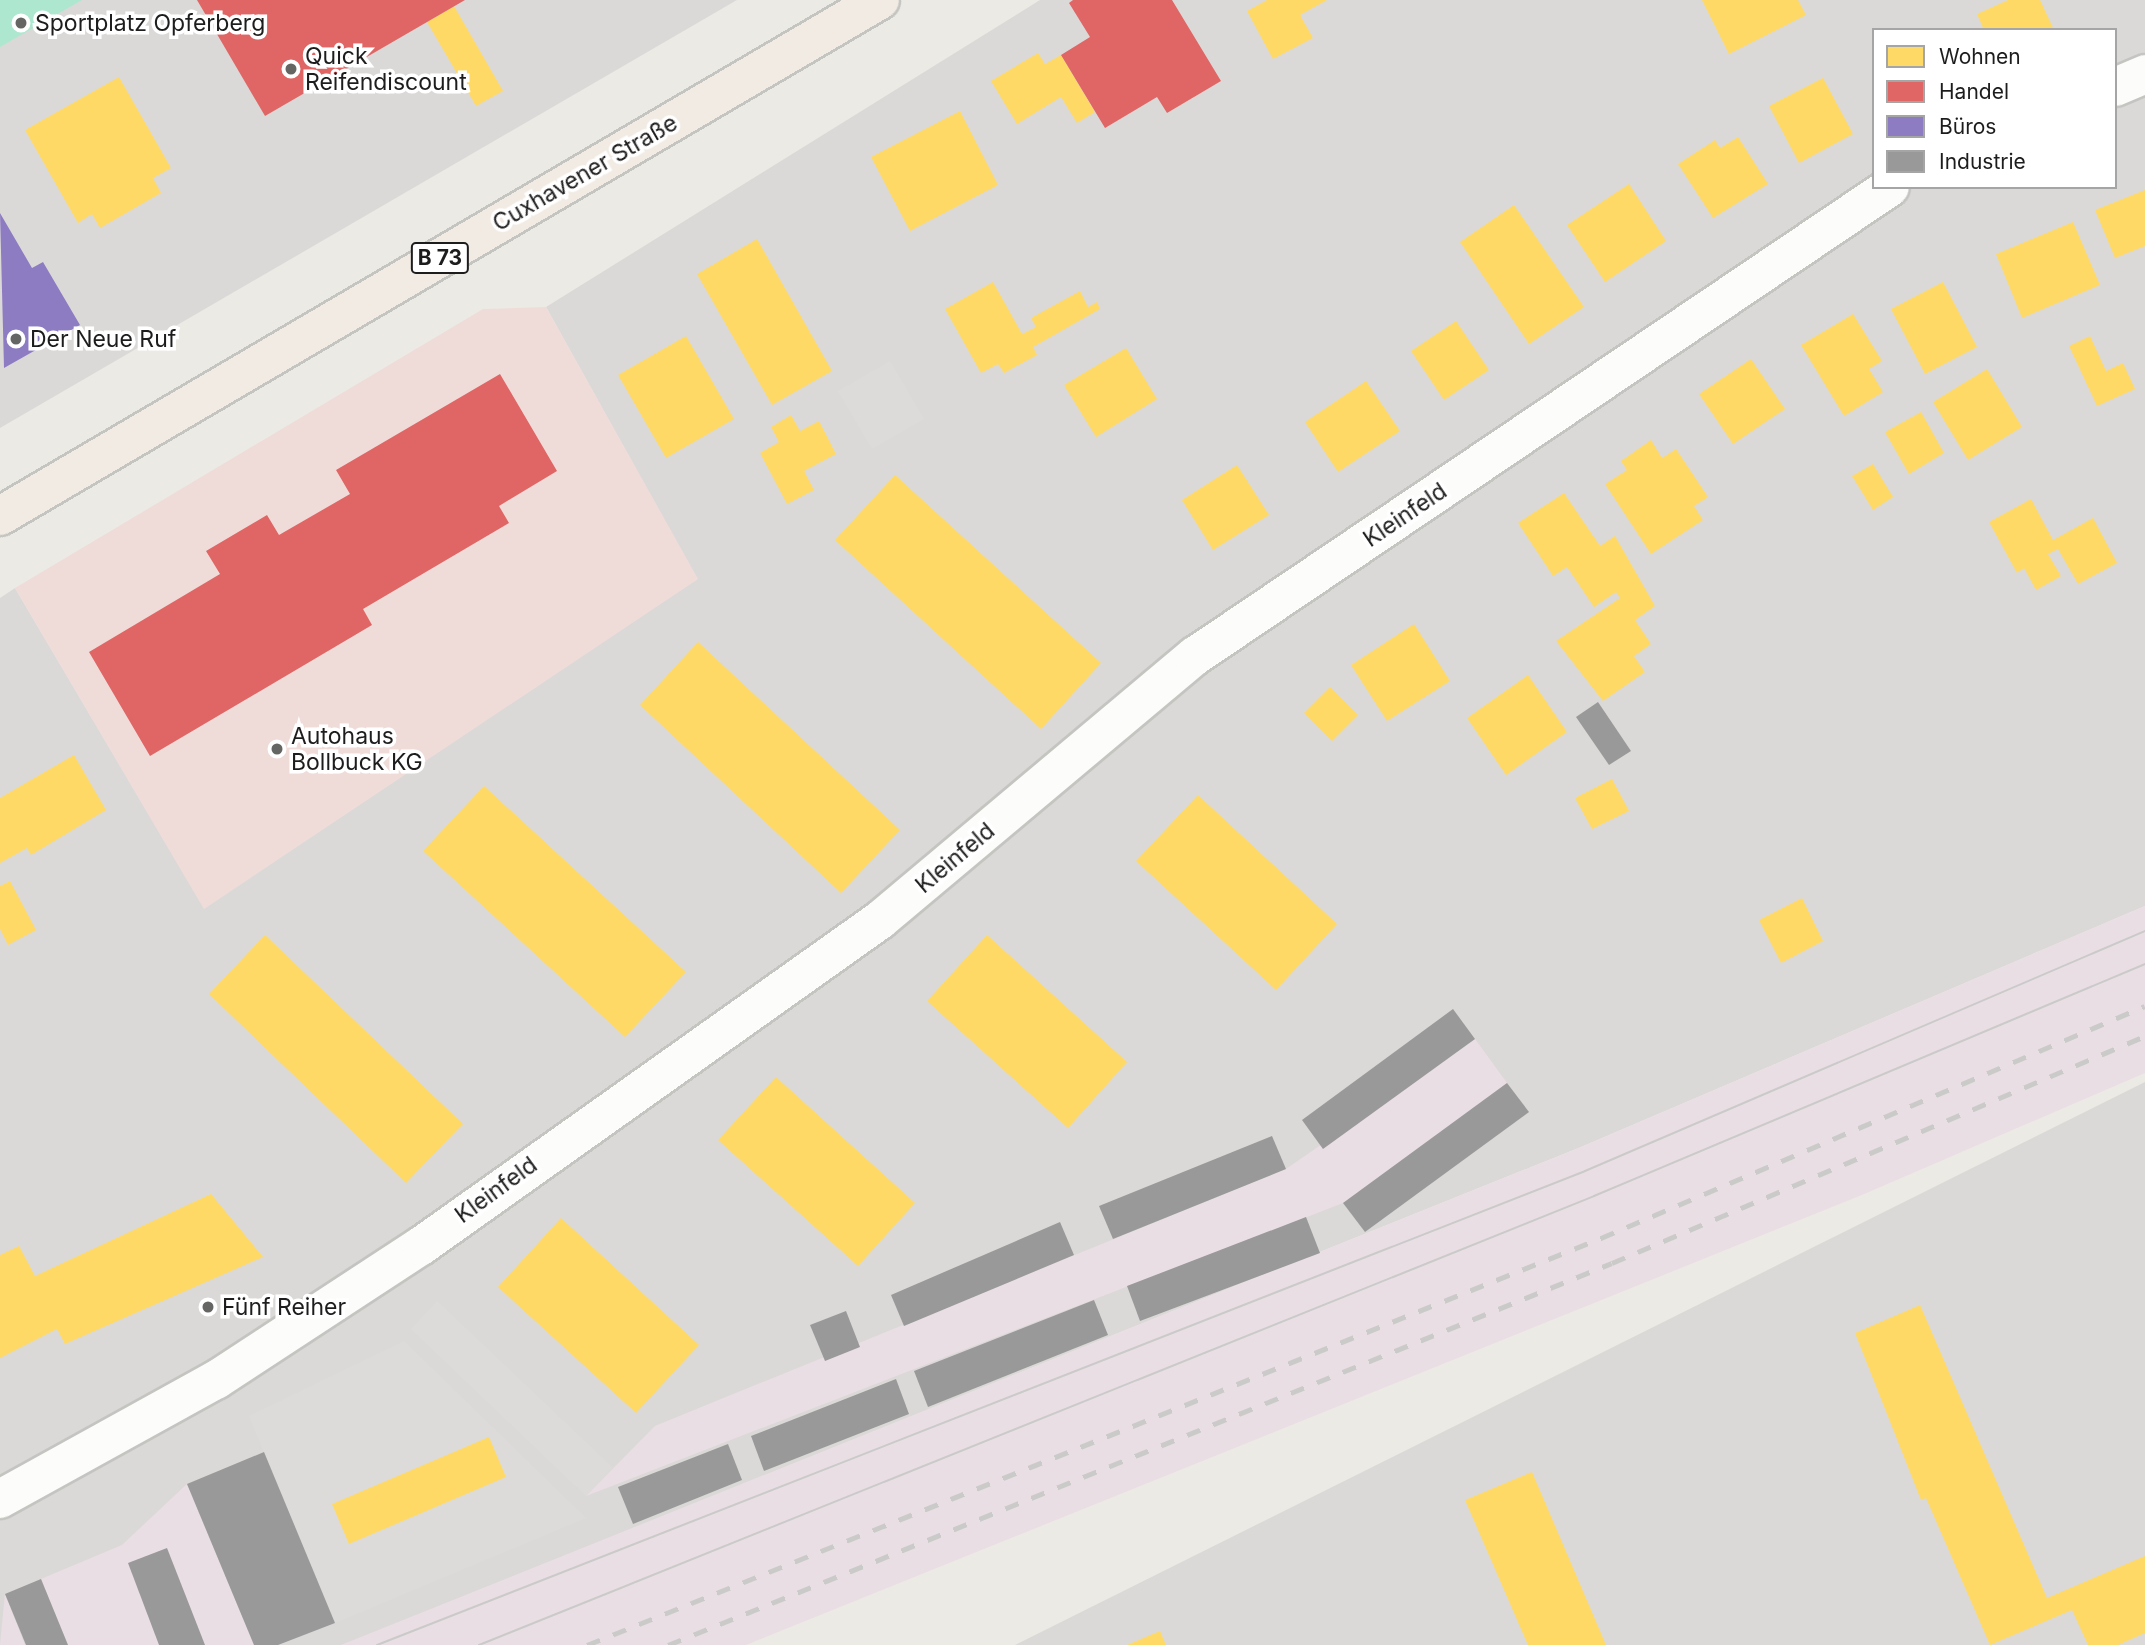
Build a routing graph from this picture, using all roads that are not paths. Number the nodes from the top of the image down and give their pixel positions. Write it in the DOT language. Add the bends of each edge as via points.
graph roads {
  1 [pos="880,0"];
  2 [pos="2145,74"];
  3 [pos="2117,86"];
  4 [pos="1887,189"];
  5 [pos="0,516"];
  6 [pos="0,1499"];
  1 -- 5 [label="main road, Cuxhavener Straße / B 73"];
  2 -- 3 [label="street"];
  4 -- 6 [label="street, Kleinfeld" via="1195,656 880,920 421,1246 216,1380"];
}
